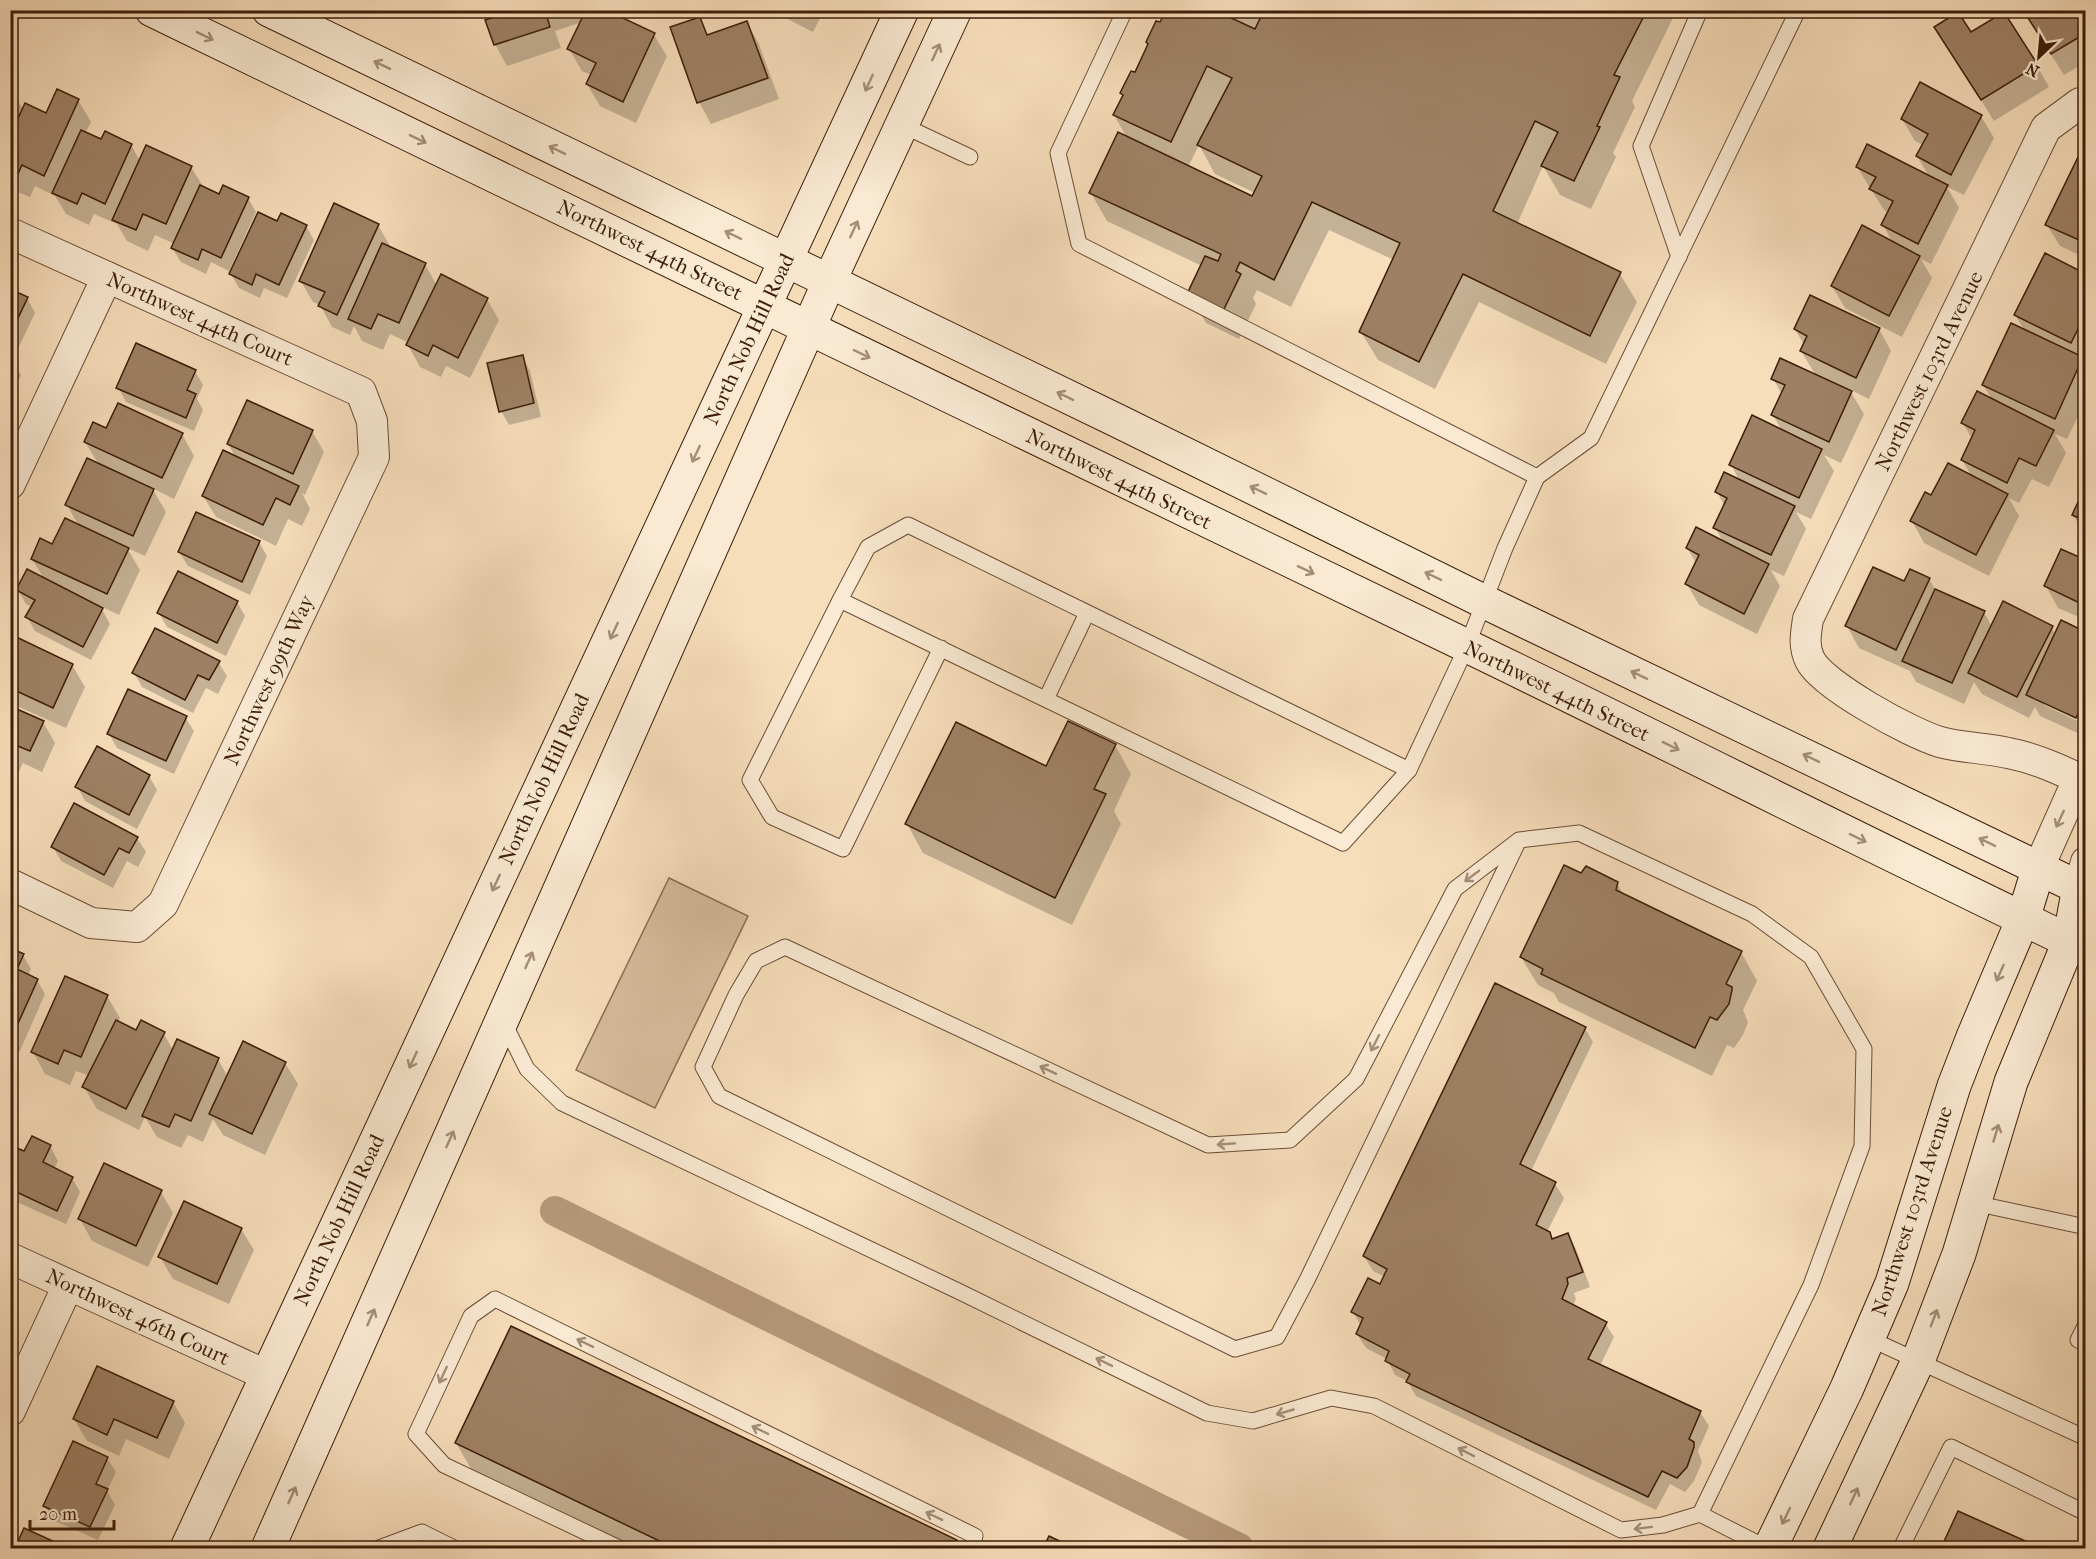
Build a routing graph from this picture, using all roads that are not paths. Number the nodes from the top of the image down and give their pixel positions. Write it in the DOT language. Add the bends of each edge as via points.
graph roads {
  1 [pos="152,10"];
  2 [pos="268,10"];
  3 [pos="902,10"];
  4 [pos="955,10"];
  5 [pos="1125,10"];
  6 [pos="1700,10"];
  7 [pos="1798,10"];
  8 [pos="2085,104"];
  9 [pos="902,125"];
  10 [pos="970,157"];
  11 [pos="10,233"];
  12 [pos="1679,257"];
  13 [pos="785,261"];
  14 [pos="107,277"];
  15 [pos="829,282"];
  16 [pos="766,306"];
  17 [pos="809,328"];
  18 [pos="372,421"];
  19 [pos="1538,477"];
  20 [pos="10,484"];
  21 [pos="840,600"];
  22 [pos="1485,602"];
  23 [pos="1087,613"];
  24 [pos="1467,646"];
  25 [pos="941,648"];
  26 [pos="1046,699"];
  27 [pos="1409,770"];
  28 [pos="2084,779"];
  29 [pos="1518,840"];
  30 [pos="2039,867"];
  31 [pos="2083,880"];
  32 [pos="10,884"];
  33 [pos="2023,919"];
  34 [pos="2077,945"];
  35 [pos="503,1020"];
  36 [pos="1974,1203"];
  37 [pos="2085,1227"];
  38 [pos="10,1258"];
  39 [pos="68,1286"];
  40 [pos="2085,1324"];
  41 [pos="1868,1338"];
  42 [pos="2085,1344"];
  43 [pos="1918,1361"];
  44 [pos="266,1375"];
  45 [pos="10,1411"];
  46 [pos="2082,1434"];
  47 [pos="2085,1513"];
  48 [pos="1700,1514"];
  49 [pos="187,1548"];
  50 [pos="268,1548"];
  51 [pos="379,1548"];
  52 [pos="454,1548"];
  53 [pos="620,1548"];
  54 [pos="972,1548"];
  55 [pos="1768,1548"];
  56 [pos="1830,1548"];
  57 [pos="1901,1548"];
  1 -- 16 [label="street, Northwest 44th Street, one-way"];
  13 -- 2 [label="street, one-way"];
  3 -- 13 [label="street, North Nob Hill Road, one-way"];
  9 -- 4 [label="street, one-way"];
  5 -- 19 [label="lane" via="1058,153 1079,244"];
  6 -- 12 [label="lane" via="1641,146"];
  7 -- 12 [label="lane"];
  8 -- 28 [label="street, Northwest 103rd Avenue" via="2080,103 2046,128 1808,619 1805,642 1821,675 1912,730 1939,742 2009,753"];
  9 -- 10 [label="lane"];
  15 -- 9 [label="street, one-way"];
  11 -- 14 [label="street, Northwest 44th Court"];
  12 -- 19 [label="lane" via="1591,438"];
  13 -- 15 [label="street"];
  13 -- 16 [label="street, North Nob Hill Road"];
  14 -- 18 [label="street, Northwest 44th Court" via="361,392"];
  14 -- 20 [label="street"];
  15 -- 17 [label="street"];
  22 -- 15 [label="street, one-way"];
  16 -- 17 [label="street, Northwest 44th Street"];
  16 -- 44 [label="street, North Nob Hill Road, one-way"];
  17 -- 24 [label="street, Northwest 44th Street, one-way"];
  35 -- 17 [label="street, one-way"];
  18 -- 32 [label="street, Northwest 99th Way" via="374,457 163,904 137,927 91,922"];
  19 -- 22 [label="lane"];
  21 -- 23 [label="lane" via="868,547 908,525"];
  21 -- 25 [label="lane"];
  21 -- 25 [label="lane" via="750,780 772,817 843,849"];
  22 -- 24 [label="lane"];
  30 -- 22 [label="street, one-way"];
  23 -- 26 [label="lane"];
  23 -- 27 [label="lane"];
  24 -- 27 [label="lane"];
  24 -- 33 [label="street, Northwest 44th Street, one-way"];
  25 -- 26 [label="lane"];
  26 -- 27 [label="lane" via="1343,843"];
  28 -- 30 [label="street, one-way" via="2063,812"];
  29 -- 29 [label="lane, one-way" via="1455,889 1356,1079 1290,1140 1208,1145 785,947 756,961 703,1067 719,1096 1235,1348 1277,1337"];
  29 -- 48 [label="lane" via="1579,833 1752,914 1811,957 1864,1049 1862,1146 1811,1285"];
  30 -- 31 [label="street"];
  30 -- 33 [label="street, Northwest 103rd Avenue"];
  31 -- 34 [label="street"];
  33 -- 34 [label="street, Northwest 44th Street"];
  33 -- 41 [label="street, Northwest 103rd Avenue, one-way" via="1953,1086 1908,1238"];
  36 -- 34 [label="street, one-way" via="2011,1082"];
  48 -- 35 [label="lane, one-way" via="1662,1525 1621,1530 1374,1406 1331,1398 1253,1421 1207,1413 562,1103 527,1070"];
  50 -- 35 [label="street, one-way"];
  36 -- 37 [label="lane"];
  43 -- 36 [label="street, one-way"];
  38 -- 39 [label="street, Northwest 46th Court"];
  39 -- 44 [label="street, Northwest 46th Court"];
  39 -- 45 [label="street"];
  40 -- 42 [label="lane" via="2078,1340"];
  41 -- 43 [label="lane"];
  41 -- 55 [label="street, Northwest 103rd Avenue, one-way"];
  43 -- 46 [label="lane"];
  56 -- 43 [label="street, one-way"];
  44 -- 49 [label="street, North Nob Hill Road"];
  47 -- 57 [label="lane" via="1951,1447"];
  48 -- 55 [label="lane"];
  51 -- 52 [label="lane" via="422,1532"];
  54 -- 53 [label="lane, one-way" via="975,1536 495,1299 471,1316 416,1434 444,1465"];
}
